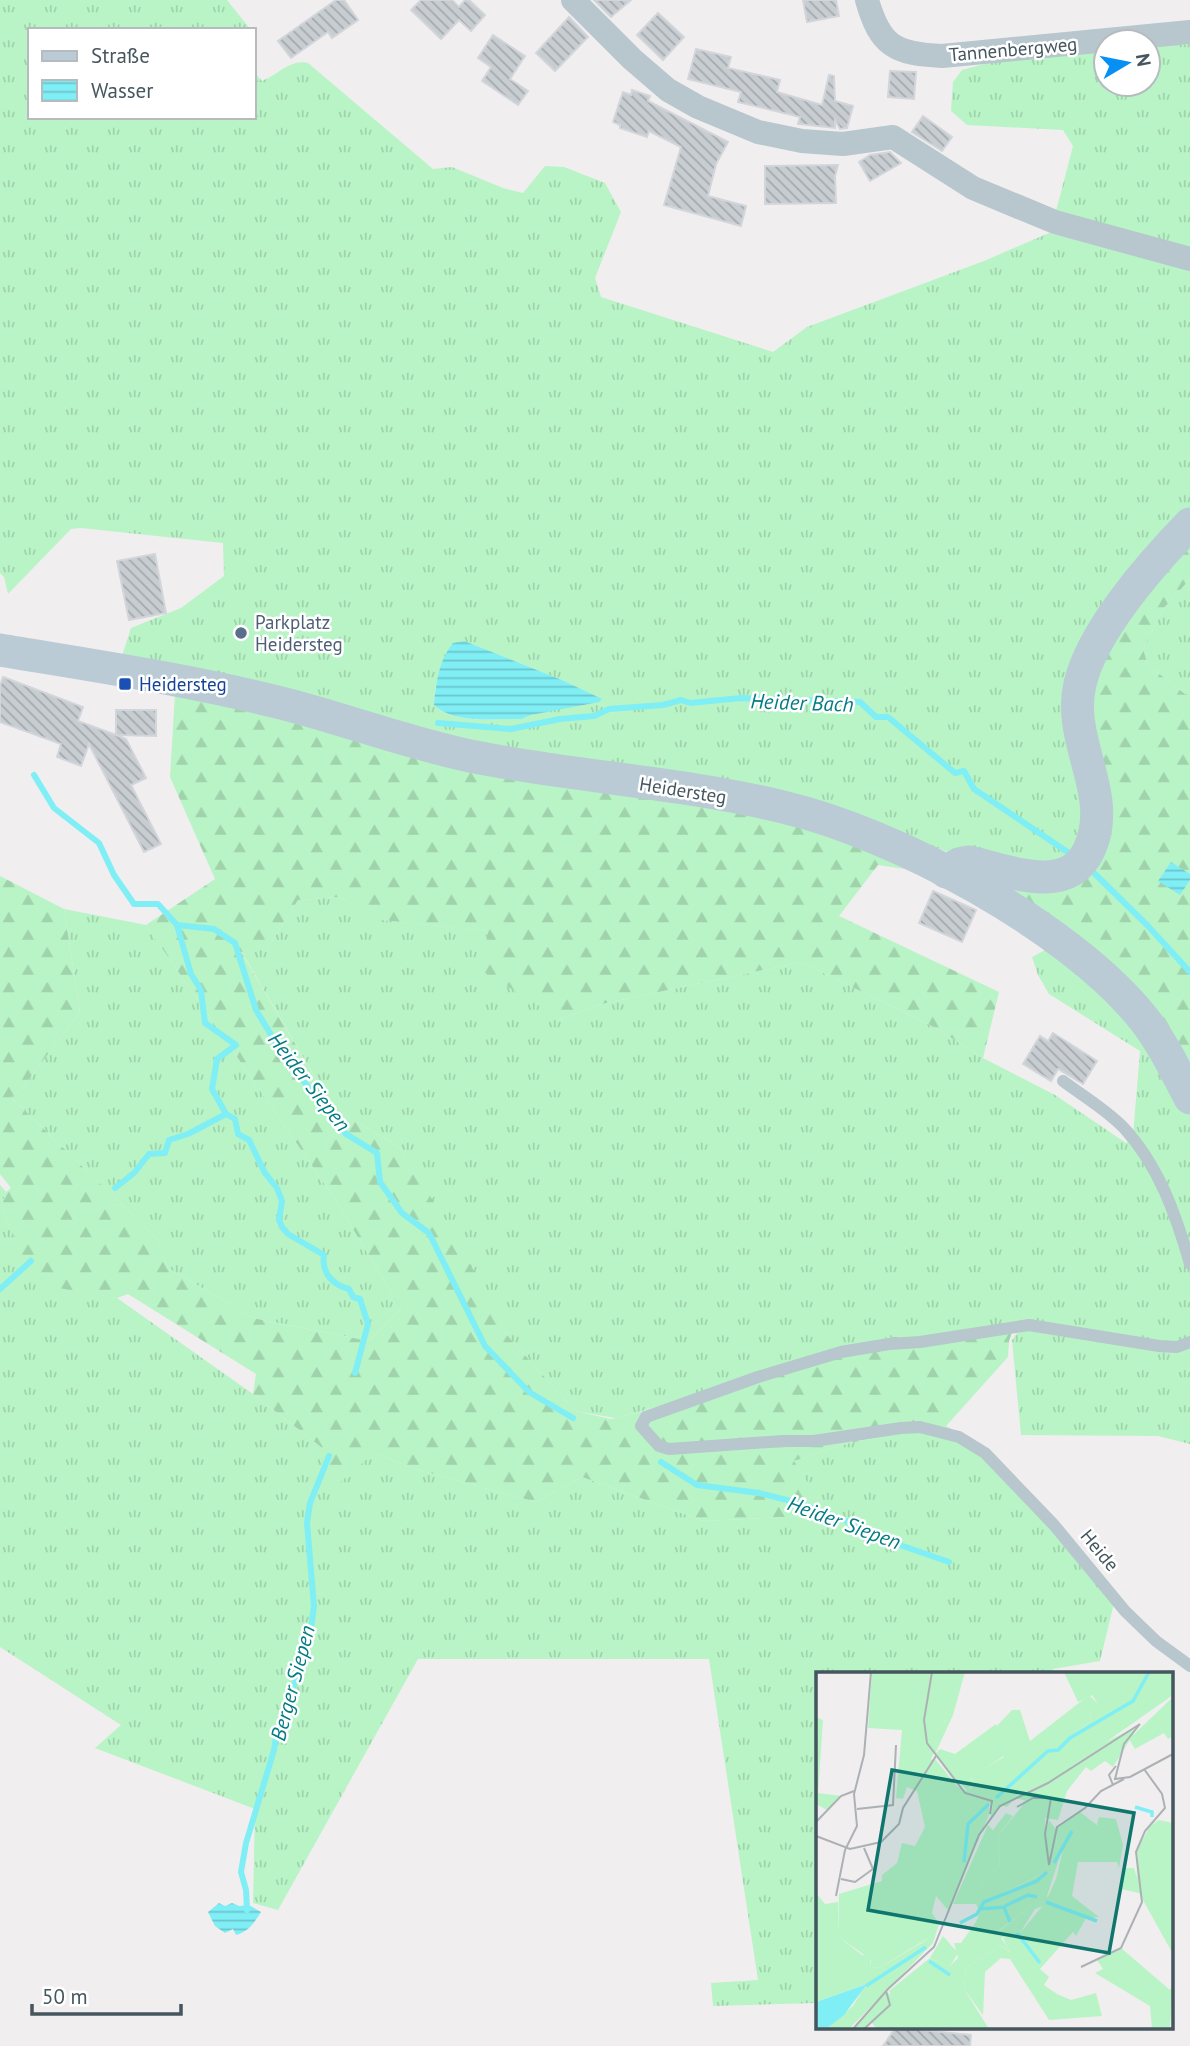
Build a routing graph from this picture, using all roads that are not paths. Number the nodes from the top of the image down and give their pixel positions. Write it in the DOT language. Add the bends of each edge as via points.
graph roads {
  1 [pos="573,0"];
  2 [pos="867,0"];
  3 [pos="1190,32"];
  4 [pos="1190,259"];
  5 [pos="1190,524"];
  6 [pos="0,650"];
  7 [pos="946,872"];
  8 [pos="1063,1081"];
  9 [pos="1190,1098"];
  10 [pos="1190,1264"];
  11 [pos="1190,1342"];
  12 [pos="1190,1666"];
  1 -- 4 [label="street" via="632,59 698,107 758,132 802,141 843,144 893,137 973,188 1055,222"];
  2 -- 3 [label="street, Tannenbergweg" via="879,33 890,46 920,55"];
  5 -- 7 [label="main road" via="1143,575 1104,631 1083,673 1077,716 1098,813 1082,862 1067,873 1049,877 969,862"];
  6 -- 7 [label="main road, Heidersteg" via="218,688 467,755 783,807 825,818"];
  7 -- 9 [label="main road, Heidersteg" via="1048,933 1115,988 1149,1027"];
  8 -- 10 [label="lane" via="1133,1139 1167,1192"];
  11 -- 12 [label="lane, Heide" via="1177,1348 1029,1325 889,1343 758,1377 646,1417 641,1426 659,1446 669,1449 814,1441 920,1427 959,1437 985,1453 1054,1525 1125,1611 1156,1642"];
}
